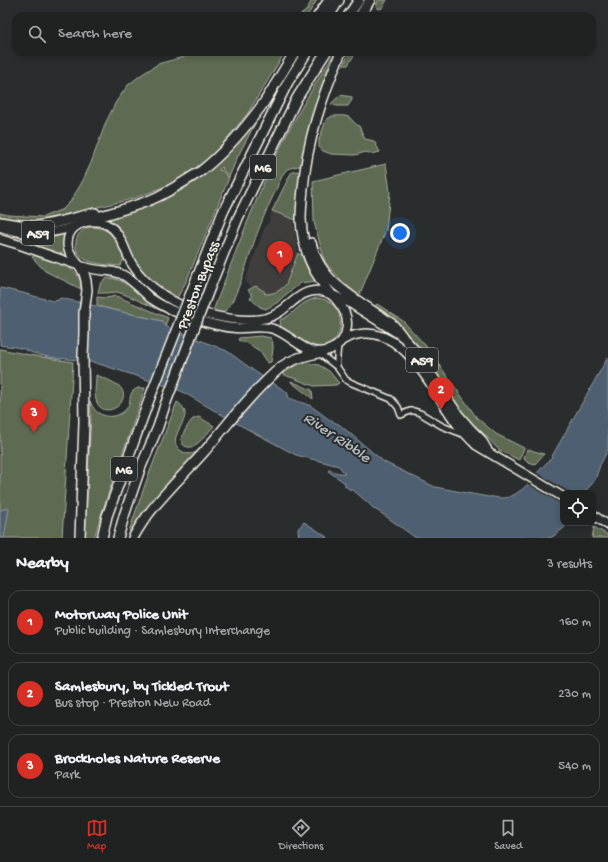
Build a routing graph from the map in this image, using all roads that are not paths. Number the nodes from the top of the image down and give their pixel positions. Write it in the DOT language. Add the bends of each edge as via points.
graph roads {
  1 [pos="329,0"];
  2 [pos="339,0"];
  3 [pos="359,0"];
  4 [pos="370,0"];
  5 [pos="321,12"];
  6 [pos="332,12"];
  7 [pos="351,12"];
  8 [pos="362,12"];
  9 [pos="292,56"];
  10 [pos="304,56"];
  11 [pos="324,56"];
  12 [pos="339,56"];
  13 [pos="302,198"];
  14 [pos="139,204"];
  15 [pos="0,222"];
  16 [pos="79,224"];
  17 [pos="0,227"];
  18 [pos="0,239"];
  19 [pos="80,265"];
  20 [pos="332,294"];
  21 [pos="402,336"];
  22 [pos="340,342"];
  23 [pos="318,353"];
  24 [pos="337,368"];
  25 [pos="468,436"];
  26 [pos="488,451"];
  27 [pos="560,494"];
  28 [pos="596,516"];
  29 [pos="608,525"];
  30 [pos="80,538"];
  31 [pos="102,538"];
  32 [pos="118,538"];
  33 [pos="133,538"];
  1 -- 5 [label="highway"];
  2 -- 6 [label="highway"];
  3 -- 7 [label="highway"];
  4 -- 8 [label="highway"];
  9 -- 14 [label="highway" via="263,103 221,153 184,182"];
  10 -- 31 [label="highway, Preston Bypass / M6, bridge" via="288,82 223,212 149,400 107,516"];
  11 -- 32 [label="highway, Preston Bypass / M6, bridge" via="298,98 238,218 140,469"];
  12 -- 13 [label="highway" via="316,119"];
  13 -- 20 [label="highway" via="301,219 308,256 317,276"];
  13 -- 21 [label="highway" via="312,249 324,272 338,287 392,325"];
  14 -- 15 [label="highway" via="36,226"];
  14 -- 16 [label="highway"];
  16 -- 17 [label="highway, A59" via="32,234"];
  16 -- 19 [label="highway" via="69,236 68,246"];
  16 -- 20 [label="highway" via="101,222 111,227 119,236 137,272 149,284 172,300 199,312 231,319 258,320 280,313 306,293 319,291"];
  18 -- 19 [label="highway, A59"];
  19 -- 23 [label="highway" via="122,274 160,304 178,313 232,328 272,329 298,345"];
  19 -- 30 [label="highway" via="87,284 84,320"];
  20 -- 21 [label="highway, A59"];
  20 -- 22 [label="highway" via="345,313 347,326"];
  21 -- 26 [label="highway, A59" via="417,352 458,414"];
  22 -- 23 [label="highway" via="330,350"];
  22 -- 24 [label="street"];
  22 -- 25 [label="highway, A59" via="357,334 370,333 396,343 412,359 453,419"];
  23 -- 24 [label="street"];
  23 -- 33 [label="highway" via="285,364 274,373 153,509"];
  24 -- 25 [label="street" via="346,380 392,399 401,415 410,411 420,413 442,426"];
  25 -- 26 [label="highway, A59"];
  26 -- 27 [label="highway, A59"];
  28 -- 29 [label="highway"];
}
